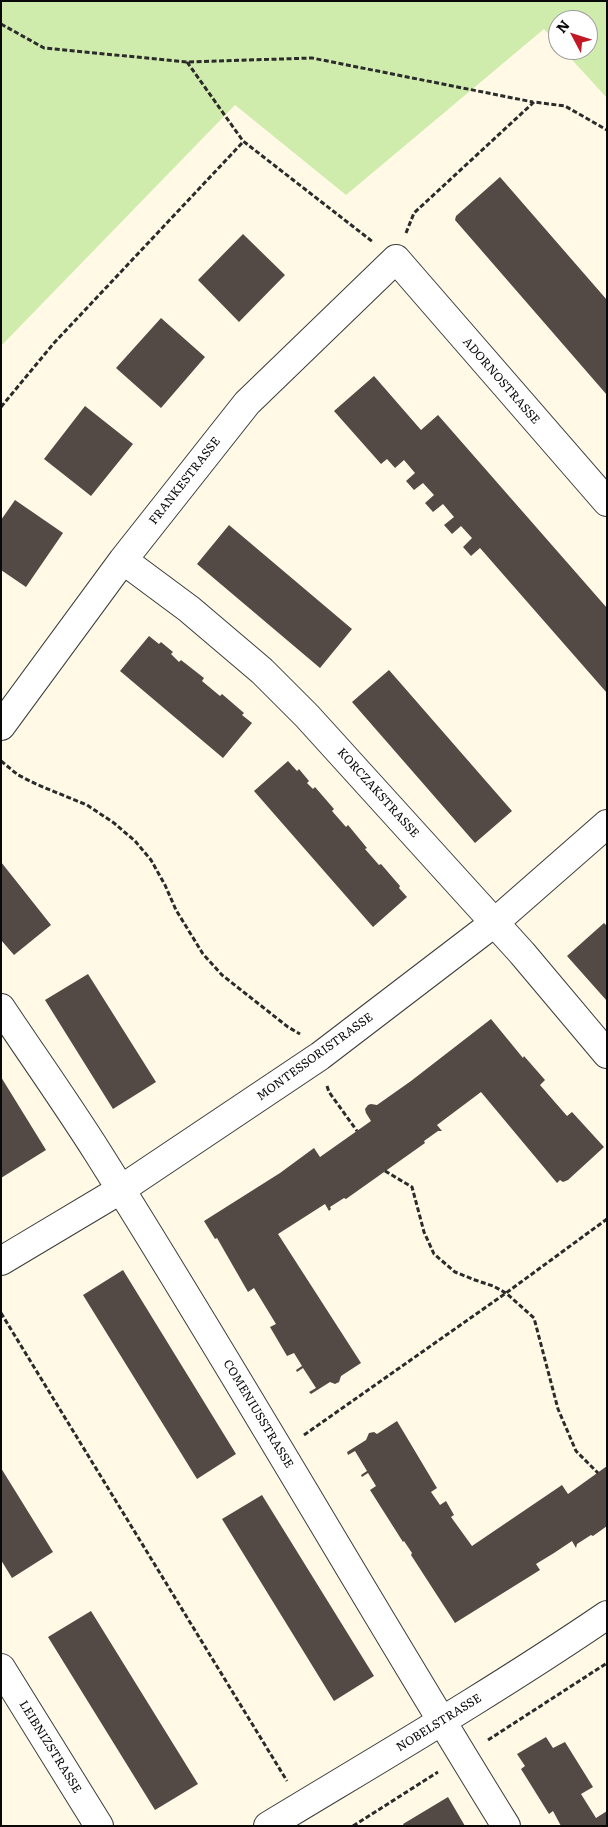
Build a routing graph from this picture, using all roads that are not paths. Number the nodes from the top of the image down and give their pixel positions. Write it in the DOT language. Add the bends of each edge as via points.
graph roads {
  1 [pos="396,259"];
  2 [pos="607,502"];
  3 [pos="123,560"];
  4 [pos="1,726"];
  5 [pos="607,824"];
  6 [pos="494,923"];
  7 [pos="1,1008"];
  8 [pos="607,1054"];
  9 [pos="120,1190"];
  10 [pos="1,1261"];
  11 [pos="607,1615"];
  12 [pos="1,1668"];
  13 [pos="442,1722"];
  14 [pos="99,1826"];
  15 [pos="268,1826"];
  16 [pos="506,1826"];
  1 -- 2 [label="street, ADORNOSTRASSE"];
  1 -- 3 [label="street, FRANKESTRASSE" via="247,403"];
  3 -- 4 [label="street, FRANKESTRASSE"];
  3 -- 6 [label="street, KORCZAKSTRASSE" via="189,609 262,671 307,716"];
  5 -- 6 [label="street, MONTESSORISTRASSE"];
  6 -- 8 [label="street, KORCZAKSTRASSE"];
  6 -- 9 [label="street, MONTESSORISTRASSE" via="320,1056"];
  7 -- 9 [label="street, COMENIUSSTRASSE"];
  9 -- 10 [label="street, MONTESSORISTRASSE"];
  9 -- 13 [label="street, COMENIUSSTRASSE" via="281,1451"];
  11 -- 13 [label="street, NOBELSTRASSE"];
  12 -- 14 [label="street, LEIBNIZSTRASSE"];
  13 -- 15 [label="street, NOBELSTRASSE"];
  13 -- 16 [label="street, COMENIUSSTRASSE"];
}
